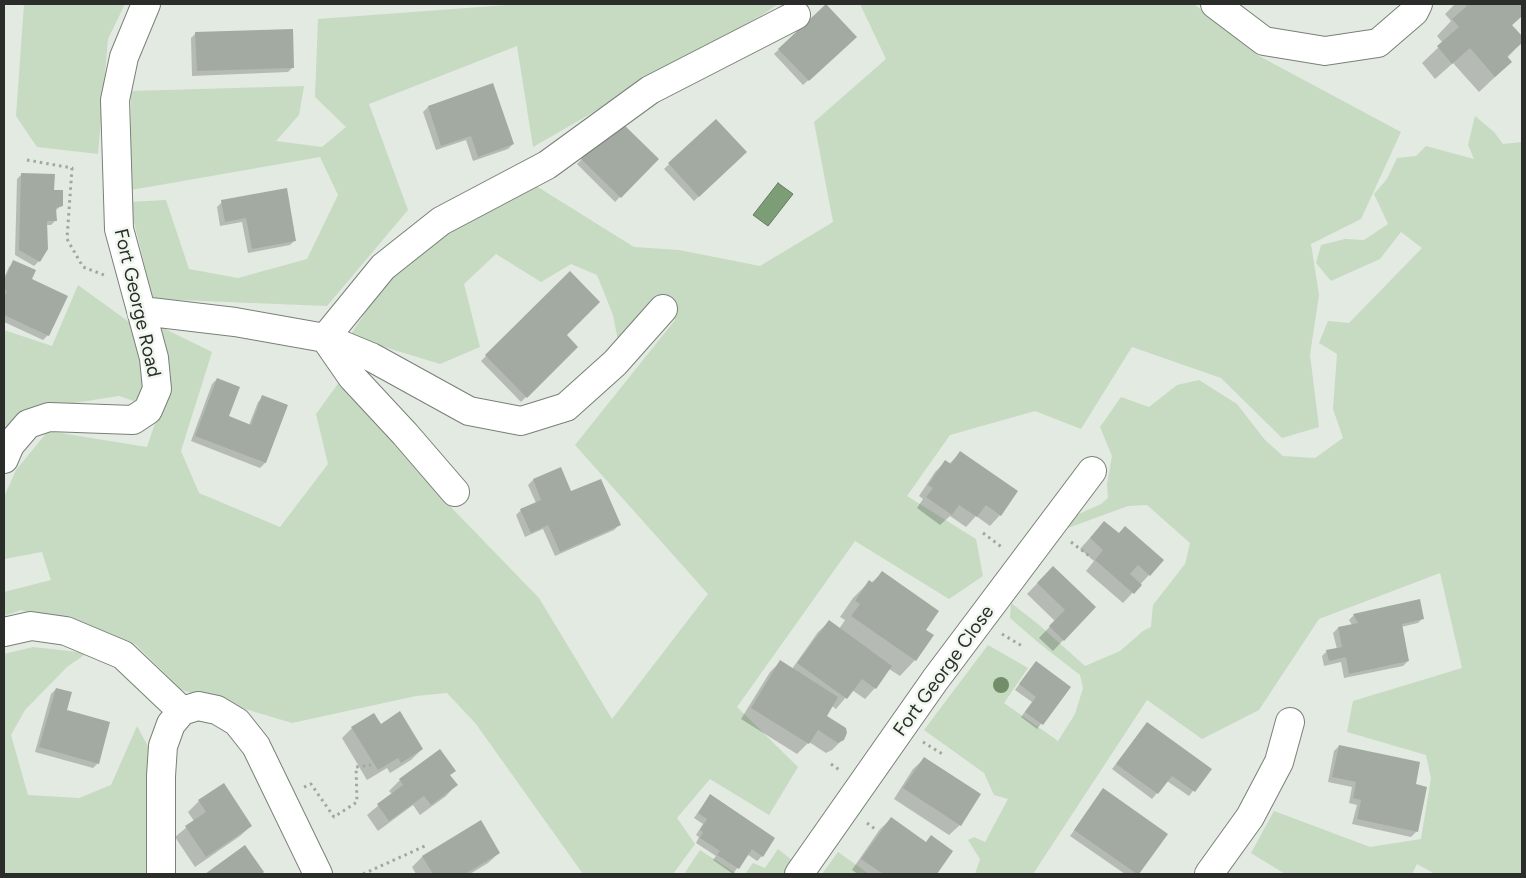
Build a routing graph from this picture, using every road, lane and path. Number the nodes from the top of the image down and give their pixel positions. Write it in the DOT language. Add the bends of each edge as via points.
graph roads {
  1 [pos="146,4"];
  2 [pos="1215,4"];
  3 [pos="1418,4"];
  4 [pos="796,15"];
  5 [pos="27,160"];
  6 [pos="138,298"];
  7 [pos="663,309"];
  8 [pos="325,338"];
  9 [pos="4,459"];
  10 [pos="1092,471"];
  11 [pos="455,492"];
  12 [pos="4,632"];
  13 [pos="182,711"];
  14 [pos="1290,722"];
  15 [pos="371,765"];
  16 [pos="281,798"];
  17 [pos="425,846"];
  18 [pos="161,874"];
  19 [pos="318,874"];
  20 [pos="363,874"];
  21 [pos="799,874"];
  22 [pos="1209,874"];
  1 -- 6 [label="street, Fort George Road" via="124,57 115,100 119,229"];
  2 -- 3 [label="street" via="1264,41 1325,52 1378,44 1414,12"];
  4 -- 8 [label="street" via="650,90 547,165 441,221 383,268"];
  5 -- 6 [label="path" via="72,168 67,239 83,267"];
  6 -- 8 [label="street" via="235,322"];
  6 -- 9 [label="street, Fort George Road" via="154,358 157,389 148,410 133,420 49,417 28,424 10,445"];
  7 -- 8 [label="street" via="615,363 566,407 521,421 469,411 371,356"];
  8 -- 11 [label="street" via="352,377"];
  10 -- 21 [label="street, Fort George Close" via="935,680"];
  12 -- 13 [label="street" via="31,626 66,630 123,655"];
  13 -- 16 [label="street" via="198,706 217,710 237,722 256,746"];
  13 -- 18 [label="street" via="171,724 163,746"];
  14 -- 22 [label="street" via="1279,762 1250,817"];
  15 -- 16 [label="path" via="356,767 357,802 334,817 311,784"];
  16 -- 19 [label="street"];
  17 -- 20 [label="path"];
}
